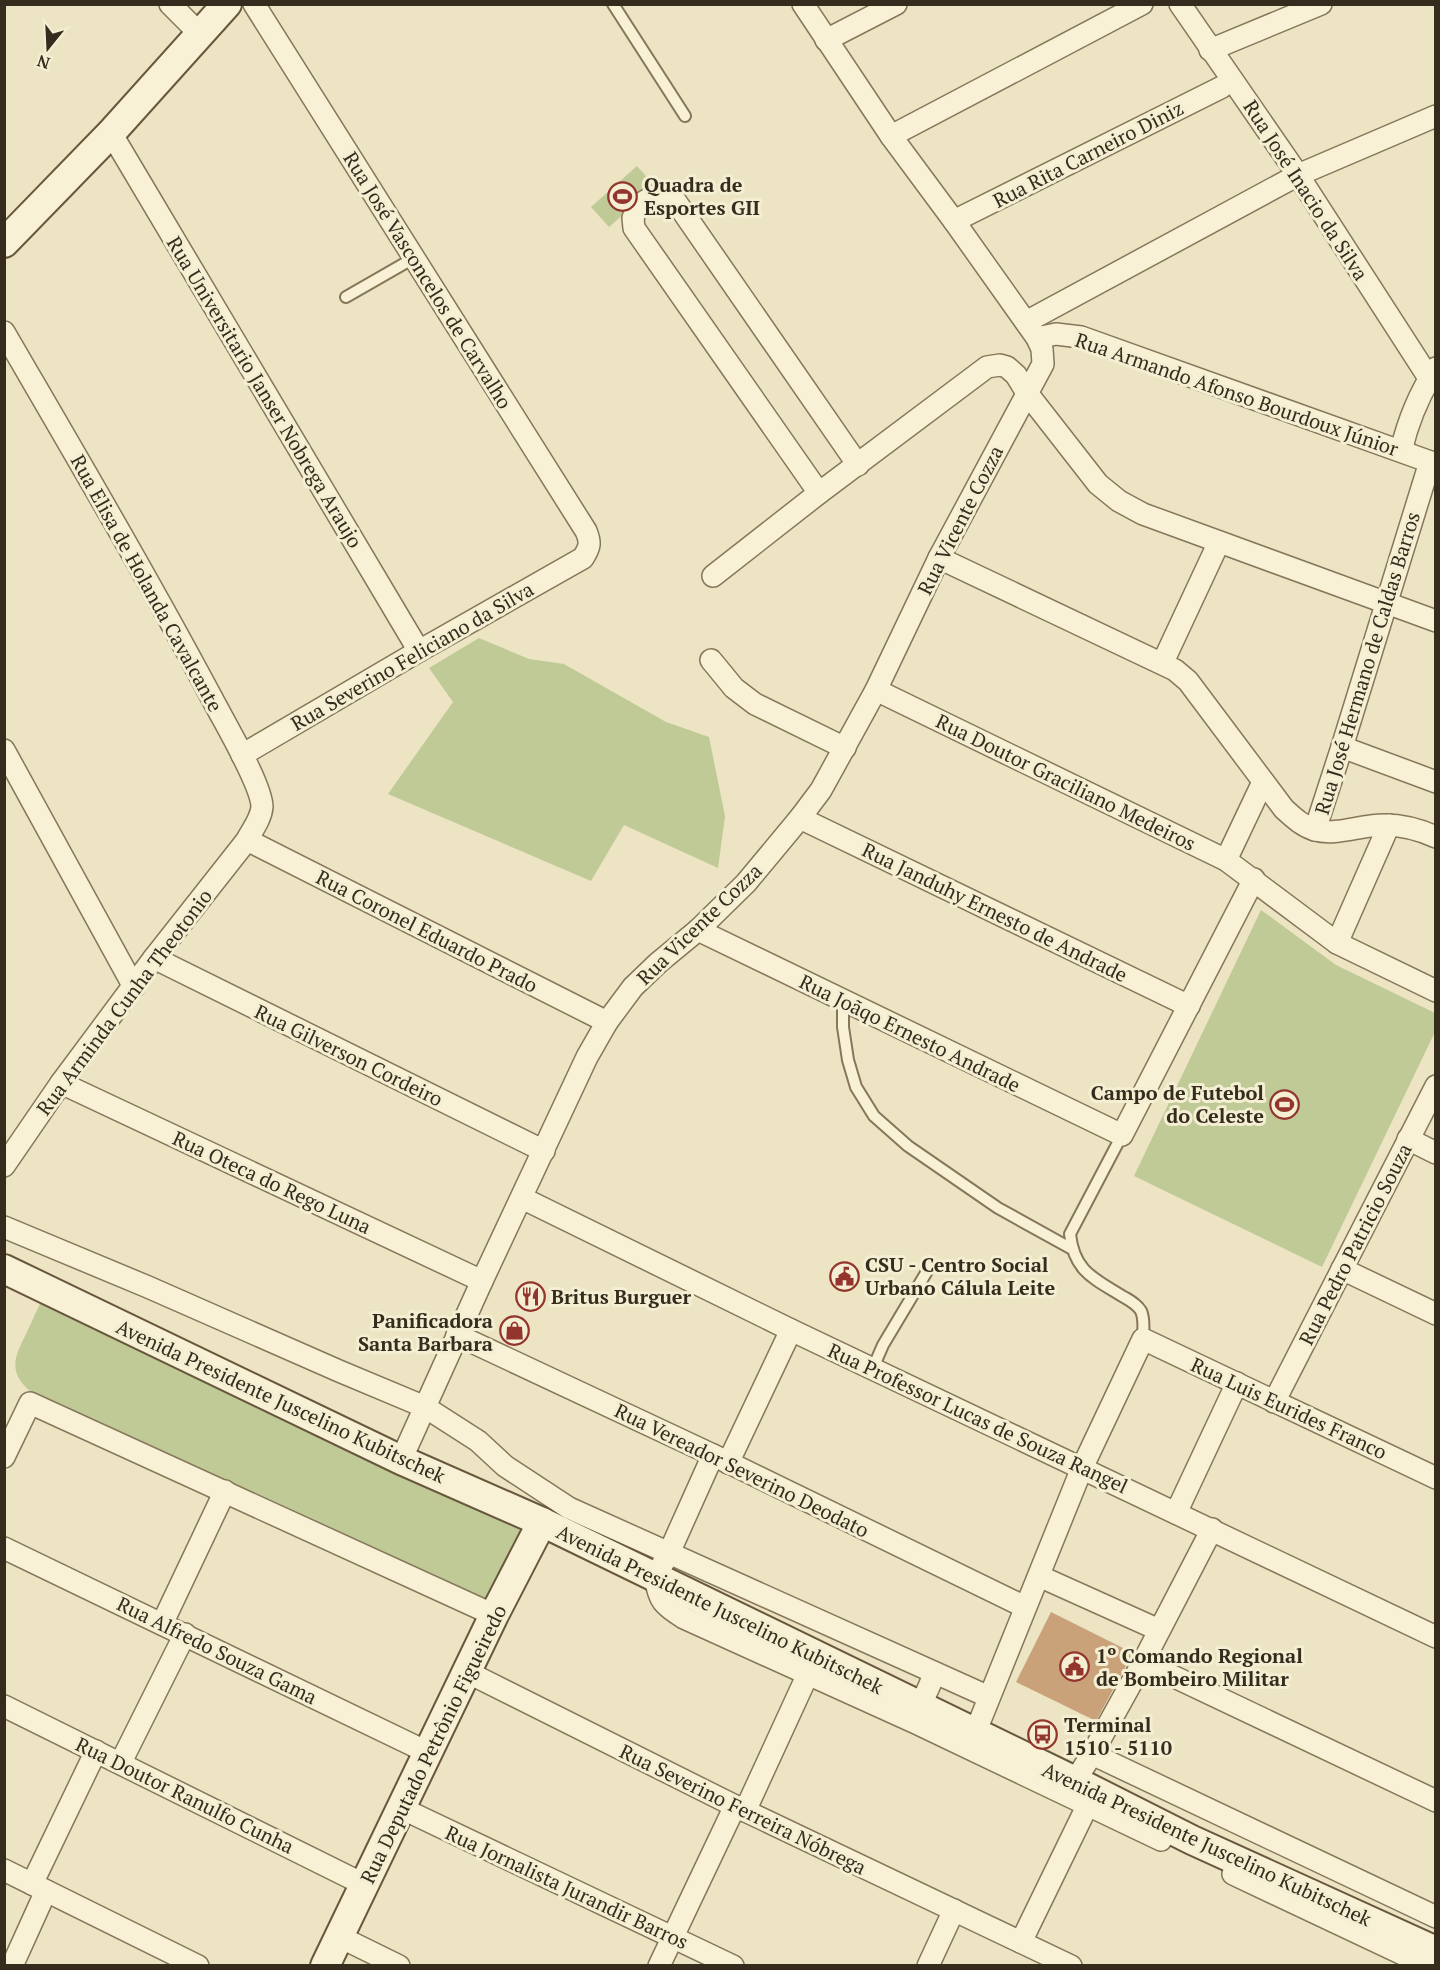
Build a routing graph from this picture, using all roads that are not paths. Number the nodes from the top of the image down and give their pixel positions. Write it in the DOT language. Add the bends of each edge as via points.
graph roads {
  1 [pos="170,4"];
  2 [pos="227,4"];
  3 [pos="254,4"];
  4 [pos="613,4"];
  5 [pos="803,4"];
  6 [pos="896,4"];
  7 [pos="1142,4"];
  8 [pos="1180,4"];
  9 [pos="1321,4"];
  10 [pos="200,34"];
  11 [pos="826,40"];
  12 [pos="1210,50"];
  13 [pos="1222,87"];
  14 [pos="685,116"];
  15 [pos="1436,116"];
  16 [pos="111,132"];
  17 [pos="891,136"];
  18 [pos="1298,175"];
  19 [pos="954,221"];
  20 [pos="8,231"];
  21 [pos="414,258"];
  22 [pos="346,297"];
  23 [pos="1031,330"];
  24 [pos="4,332"];
  25 [pos="1432,373"];
  26 [pos="1027,393"];
  27 [pos="1401,451"];
  28 [pos="1433,463"];
  29 [pos="858,465"];
  30 [pos="819,493"];
  31 [pos="1219,542"];
  32 [pos="583,558"];
  33 [pos="939,558"];
  34 [pos="712,576"];
  35 [pos="1387,603"];
  36 [pos="1436,621"];
  37 [pos="420,651"];
  38 [pos="711,660"];
  39 [pos="1163,662"];
  40 [pos="876,690"];
  41 [pos="1342,747"];
  42 [pos="845,748"];
  43 [pos="4,750"];
  44 [pos="242,755"];
  45 [pos="1263,782"];
  46 [pos="1436,782"];
  47 [pos="800,818"];
  48 [pos="1389,825"];
  49 [pos="1315,830"];
  50 [pos="1436,837"];
  51 [pos="247,840"];
  52 [pos="1226,860"];
  53 [pos="1254,879"];
  54 [pos="698,930"];
  55 [pos="1336,943"];
  56 [pos="154,958"];
  57 [pos="134,987"];
  58 [pos="1436,991"];
  59 [pos="843,1000"];
  60 [pos="1189,1006"];
  61 [pos="607,1022"];
  62 [pos="61,1083"];
  63 [pos="1436,1086"];
  64 [pos="1122,1135"];
  65 [pos="1408,1139"];
  66 [pos="544,1152"];
  67 [pos="1436,1153"];
  68 [pos="6,1158"];
  69 [pos="522,1198"];
  70 [pos="4,1227"];
  71 [pos="1072,1250"];
  72 [pos="928,1268"];
  73 [pos="4,1269"];
  74 [pos="1342,1269"];
  75 [pos="482,1281"];
  76 [pos="1436,1314"];
  77 [pos="791,1330"];
  78 [pos="457,1335"];
  79 [pos="1143,1339"];
  80 [pos="873,1368"];
  81 [pos="1238,1383"];
  82 [pos="1274,1402"];
  83 [pos="425,1407"];
  84 [pos="4,1457"];
  85 [pos="720,1459"];
  86 [pos="401,1460"];
  87 [pos="1082,1468"];
  88 [pos="1436,1478"];
  89 [pos="225,1491"];
  90 [pos="1176,1513"];
  91 [pos="542,1522"];
  92 [pos="1212,1529"];
  93 [pos="4,1548"];
  94 [pos="669,1553"];
  95 [pos="1039,1576"];
  96 [pos="655,1577"];
  97 [pos="1025,1607"];
  98 [pos="494,1616"];
  99 [pos="162,1624"];
  100 [pos="1159,1630"];
  101 [pos="844,1632"];
  102 [pos="185,1634"];
  103 [pos="1436,1636"];
  104 [pos="1143,1662"];
  105 [pos="818,1669"];
  106 [pos="467,1672"];
  107 [pos="935,1673"];
  108 [pos="989,1697"];
  109 [pos="4,1706"];
  110 [pos="918,1715"];
  111 [pos="975,1733"];
  112 [pos="96,1751"];
  113 [pos="429,1753"];
  114 [pos="1092,1754"];
  115 [pos="121,1762"];
  116 [pos="1086,1792"];
  117 [pos="1436,1801"];
  118 [pos="401,1808"];
  119 [pos="740,1809"];
  120 [pos="1212,1812"];
  121 [pos="1192,1840"];
  122 [pos="1222,1861"];
  123 [pos="4,1870"];
  124 [pos="1354,1878"];
  125 [pos="365,1885"];
  126 [pos="39,1887"];
  127 [pos="1339,1908"];
  128 [pos="954,1910"];
  129 [pos="1435,1915"];
  130 [pos="340,1937"];
  131 [pos="673,1937"];
  132 [pos="1021,1942"];
  133 [pos="1427,1953"];
  134 [pos="12,1965"];
  135 [pos="198,1965"];
  136 [pos="325,1965"];
  137 [pos="399,1965"];
  138 [pos="659,1965"];
  139 [pos="733,1965"];
  140 [pos="928,1965"];
  141 [pos="1071,1965"];
  1 -- 10 [label="street"];
  2 -- 10 [label="main road"];
  3 -- 21 [label="street, Rua José Vasconcelos de Carvalho"];
  4 -- 14 [label="lane"];
  5 -- 11 [label="street"];
  6 -- 11 [label="street"];
  7 -- 17 [label="street"];
  8 -- 12 [label="street, Rua José Inacio da Silva"];
  9 -- 12 [label="street"];
  10 -- 16 [label="main road"];
  11 -- 17 [label="street"];
  12 -- 18 [label="street, Rua José Inacio da Silva"];
  13 -- 19 [label="street, Rua Rita Carneiro Diniz"];
  15 -- 18 [label="street"];
  16 -- 20 [label="main road"];
  16 -- 37 [label="street, Rua Universitario Janser Nobrega Araujo"];
  17 -- 19 [label="street"];
  18 -- 23 [label="street"];
  18 -- 25 [label="street, Rua José Inacio da Silva"];
  19 -- 23 [label="street"];
  21 -- 22 [label="lane"];
  21 -- 32 [label="street, Rua José Vasconcelos de Carvalho" via="586,531 590,548"];
  23 -- 26 [label="street, Rua Vicente Cozza" via="1042,349 1044,364"];
  23 -- 27 [label="street, Rua Armando Afonso Bourdoux Júnior" via="1081,337"];
  24 -- 44 [label="street, Rua Elisa de Holanda Cavalcante" via="168,614"];
  25 -- 27 [label="street" via="1407,426"];
  26 -- 29 [label="street" via="1007,367 987,367"];
  26 -- 31 [label="street" via="1098,484 1119,501"];
  26 -- 33 [label="street, Rua Vicente Cozza"];
  27 -- 28 [label="street, Rua Armando Afonso Bourdoux Júnior"];
  28 -- 35 [label="street, Rua José Hermano de Caldas Barros"];
  29 -- 30 [label="street"];
  29 -- 30 [label="street" via="672,196 663,193 652,197 636,210 634,228"];
  30 -- 34 [label="street"];
  31 -- 35 [label="street"];
  31 -- 39 [label="street"];
  32 -- 37 [label="street, Rua Severino Feliciano da Silva"];
  33 -- 39 [label="street"];
  33 -- 40 [label="street, Rua Vicente Cozza"];
  35 -- 36 [label="street"];
  35 -- 41 [label="street, Rua José Hermano de Caldas Barros"];
  37 -- 44 [label="street, Rua Severino Feliciano da Silva"];
  38 -- 42 [label="street" via="734,688 755,704"];
  39 -- 45 [label="street" via="1188,681"];
  40 -- 42 [label="street, Rua Vicente Cozza"];
  40 -- 52 [label="street, Rua Doutor Graciliano Medeiros"];
  41 -- 46 [label="street"];
  41 -- 49 [label="street, Rua José Hermano de Caldas Barros"];
  42 -- 47 [label="street, Rua Vicente Cozza"];
  43 -- 57 [label="street"];
  44 -- 51 [label="street, Rua Elisa de Holanda Cavalcante" via="262,807"];
  45 -- 49 [label="street" via="1284,809"];
  45 -- 52 [label="street"];
  47 -- 54 [label="street, Rua Vicente Cozza" via="746,883"];
  47 -- 60 [label="street, Rua Janduhy Ernesto de Andrade"];
  48 -- 49 [label="street" via="1332,832"];
  48 -- 50 [label="street"];
  48 -- 55 [label="street"];
  51 -- 56 [label="street, Rua Arminda Cunha Theotonio"];
  51 -- 61 [label="street, Rua Coronel Eduardo Prado"];
  52 -- 53 [label="street, Rua Doutor Graciliano Medeiros"];
  53 -- 55 [label="street, Rua Doutor Graciliano Medeiros"];
  53 -- 60 [label="street"];
  54 -- 59 [label="street, Rua Joãqo Ernesto Andrade"];
  54 -- 61 [label="street, Rua Vicente Cozza" via="633,987"];
  55 -- 58 [label="street, Rua Doutor Graciliano Medeiros"];
  56 -- 57 [label="street, Rua Arminda Cunha Theotonio"];
  56 -- 66 [label="street, Rua Gilverson Cordeiro"];
  57 -- 62 [label="street, Rua Arminda Cunha Theotonio"];
  59 -- 64 [label="street, Rua Joãqo Ernesto Andrade"];
  59 -- 71 [label="lane" via="848,1060 856,1087 874,1116 908,1146 998,1208"];
  60 -- 64 [label="street"];
  61 -- 66 [label="street, Rua Vicente Cozza"];
  62 -- 68 [label="street, Rua Arminda Cunha Theotonio"];
  62 -- 75 [label="street, Rua Oteca do Rego Luna"];
  63 -- 65 [label="street, Rua Pedro Patricio Souza"];
  64 -- 71 [label="lane" via="1070,1234"];
  65 -- 67 [label="street"];
  65 -- 74 [label="street, Rua Pedro Patricio Souza"];
  66 -- 69 [label="street, Rua Vicente Cozza"];
  69 -- 75 [label="street, Rua Vicente Cozza"];
  69 -- 77 [label="street, Rua Professor Lucas de Souza Rangel"];
  70 -- 83 [label="street"];
  71 -- 79 [label="lane" via="1078,1265 1088,1275 1141,1311"];
  72 -- 80 [label="lane"];
  73 -- 86 [label="main road, Avenida Presidente Juscelino Kubitschek"];
  74 -- 76 [label="street"];
  74 -- 82 [label="street, Rua Pedro Patricio Souza"];
  75 -- 78 [label="street, Rua Vicente Cozza"];
  77 -- 80 [label="street, Rua Professor Lucas de Souza Rangel"];
  77 -- 85 [label="street"];
  78 -- 83 [label="street, Rua Vicente Cozza"];
  78 -- 85 [label="street, Rua Vereador Severino Deodato"];
  79 -- 81 [label="street, Rua Luis Eurides Franco"];
  79 -- 87 [label="street"];
  80 -- 87 [label="street, Rua Professor Lucas de Souza Rangel"];
  81 -- 82 [label="street, Rua Luis Eurides Franco"];
  81 -- 90 [label="street"];
  82 -- 88 [label="street, Rua Luis Eurides Franco"];
  83 -- 86 [label="street, Rua Vicente Cozza"];
  83 -- 94 [label="street" via="568,1508"];
  84 -- 89 [label="street" via="30,1403"];
  85 -- 94 [label="street"];
  85 -- 97 [label="street, Rua Vereador Severino Deodato"];
  86 -- 91 [label="main road, Avenida Presidente Juscelino Kubitschek"];
  87 -- 90 [label="street, Rua Professor Lucas de Souza Rangel"];
  87 -- 95 [label="street"];
  89 -- 98 [label="street"];
  89 -- 99 [label="street"];
  90 -- 92 [label="street, Rua Professor Lucas de Souza Rangel"];
  91 -- 96 [label="main road, Avenida Presidente Juscelino Kubitschek"];
  91 -- 98 [label="main road, Rua Deputado Petrônio Figueiredo"];
  92 -- 100 [label="street"];
  92 -- 103 [label="street, Rua Professor Lucas de Souza Rangel"];
  93 -- 99 [label="street, Rua Alfredo Souza Gama"];
  94 -- 96 [label="street"];
  94 -- 101 [label="street"];
  95 -- 97 [label="street"];
  95 -- 100 [label="street"];
  96 -- 105 [label="main road, Avenida Presidente Juscelino Kubitschek" via="780,1651"];
  97 -- 108 [label="street"];
  98 -- 106 [label="main road, Rua Deputado Petrônio Figueiredo"];
  99 -- 102 [label="street, Rua Alfredo Souza Gama"];
  100 -- 104 [label="street"];
  101 -- 105 [label="street"];
  101 -- 107 [label="street"];
  102 -- 113 [label="street, Rua Alfredo Souza Gama"];
  102 -- 115 [label="street"];
  104 -- 114 [label="street"];
  104 -- 117 [label="street"];
  105 -- 110 [label="main road, Avenida Presidente Juscelino Kubitschek"];
  105 -- 119 [label="street"];
  106 -- 113 [label="main road, Rua Deputado Petrônio Figueiredo"];
  106 -- 119 [label="street, Rua Severino Ferreira Nóbrega"];
  107 -- 108 [label="street"];
  107 -- 110 [label="street"];
  108 -- 111 [label="street"];
  109 -- 112 [label="street, Rua Doutor Ranulfo Cunha"];
  110 -- 111 [label="main road, Avenida Presidente Juscelino Kubitschek"];
  110 -- 116 [label="street"];
  111 -- 116 [label="main road, Avenida Presidente Juscelino Kubitschek"];
  112 -- 115 [label="street, Rua Doutor Ranulfo Cunha"];
  112 -- 126 [label="street"];
  113 -- 118 [label="main road, Rua Deputado Petrônio Figueiredo"];
  114 -- 116 [label="street"];
  114 -- 120 [label="street"];
  115 -- 125 [label="street, Rua Doutor Ranulfo Cunha"];
  116 -- 121 [label="main road, Avenida Presidente Juscelino Kubitschek"];
  116 -- 122 [label="street"];
  116 -- 132 [label="street"];
  118 -- 125 [label="main road, Rua Deputado Petrônio Figueiredo"];
  118 -- 131 [label="street, Rua Jornalista Jurandir Barros"];
  119 -- 128 [label="street, Rua Severino Ferreira Nóbrega"];
  119 -- 131 [label="street"];
  120 -- 121 [label="street"];
  120 -- 124 [label="street"];
  121 -- 122 [label="main road, Avenida Presidente Juscelino Kubitschek"];
  122 -- 127 [label="main road, Avenida Presidente Juscelino Kubitschek"];
  122 -- 133 [label="street"];
  123 -- 126 [label="street"];
  124 -- 127 [label="street"];
  124 -- 129 [label="street"];
  125 -- 130 [label="main road, Rua Deputado Petrônio Figueiredo"];
  126 -- 134 [label="street"];
  126 -- 135 [label="street"];
  127 -- 133 [label="main road, Avenida Presidente Juscelino Kubitschek"];
  128 -- 132 [label="street, Rua Severino Ferreira Nóbrega"];
  128 -- 140 [label="street"];
  129 -- 133 [label="street"];
  130 -- 136 [label="main road, Rua Deputado Petrônio Figueiredo"];
  130 -- 137 [label="street"];
  131 -- 138 [label="street"];
  131 -- 139 [label="street, Rua Jornalista Jurandir Barros"];
  132 -- 141 [label="street, Rua Severino Ferreira Nóbrega"];
}
